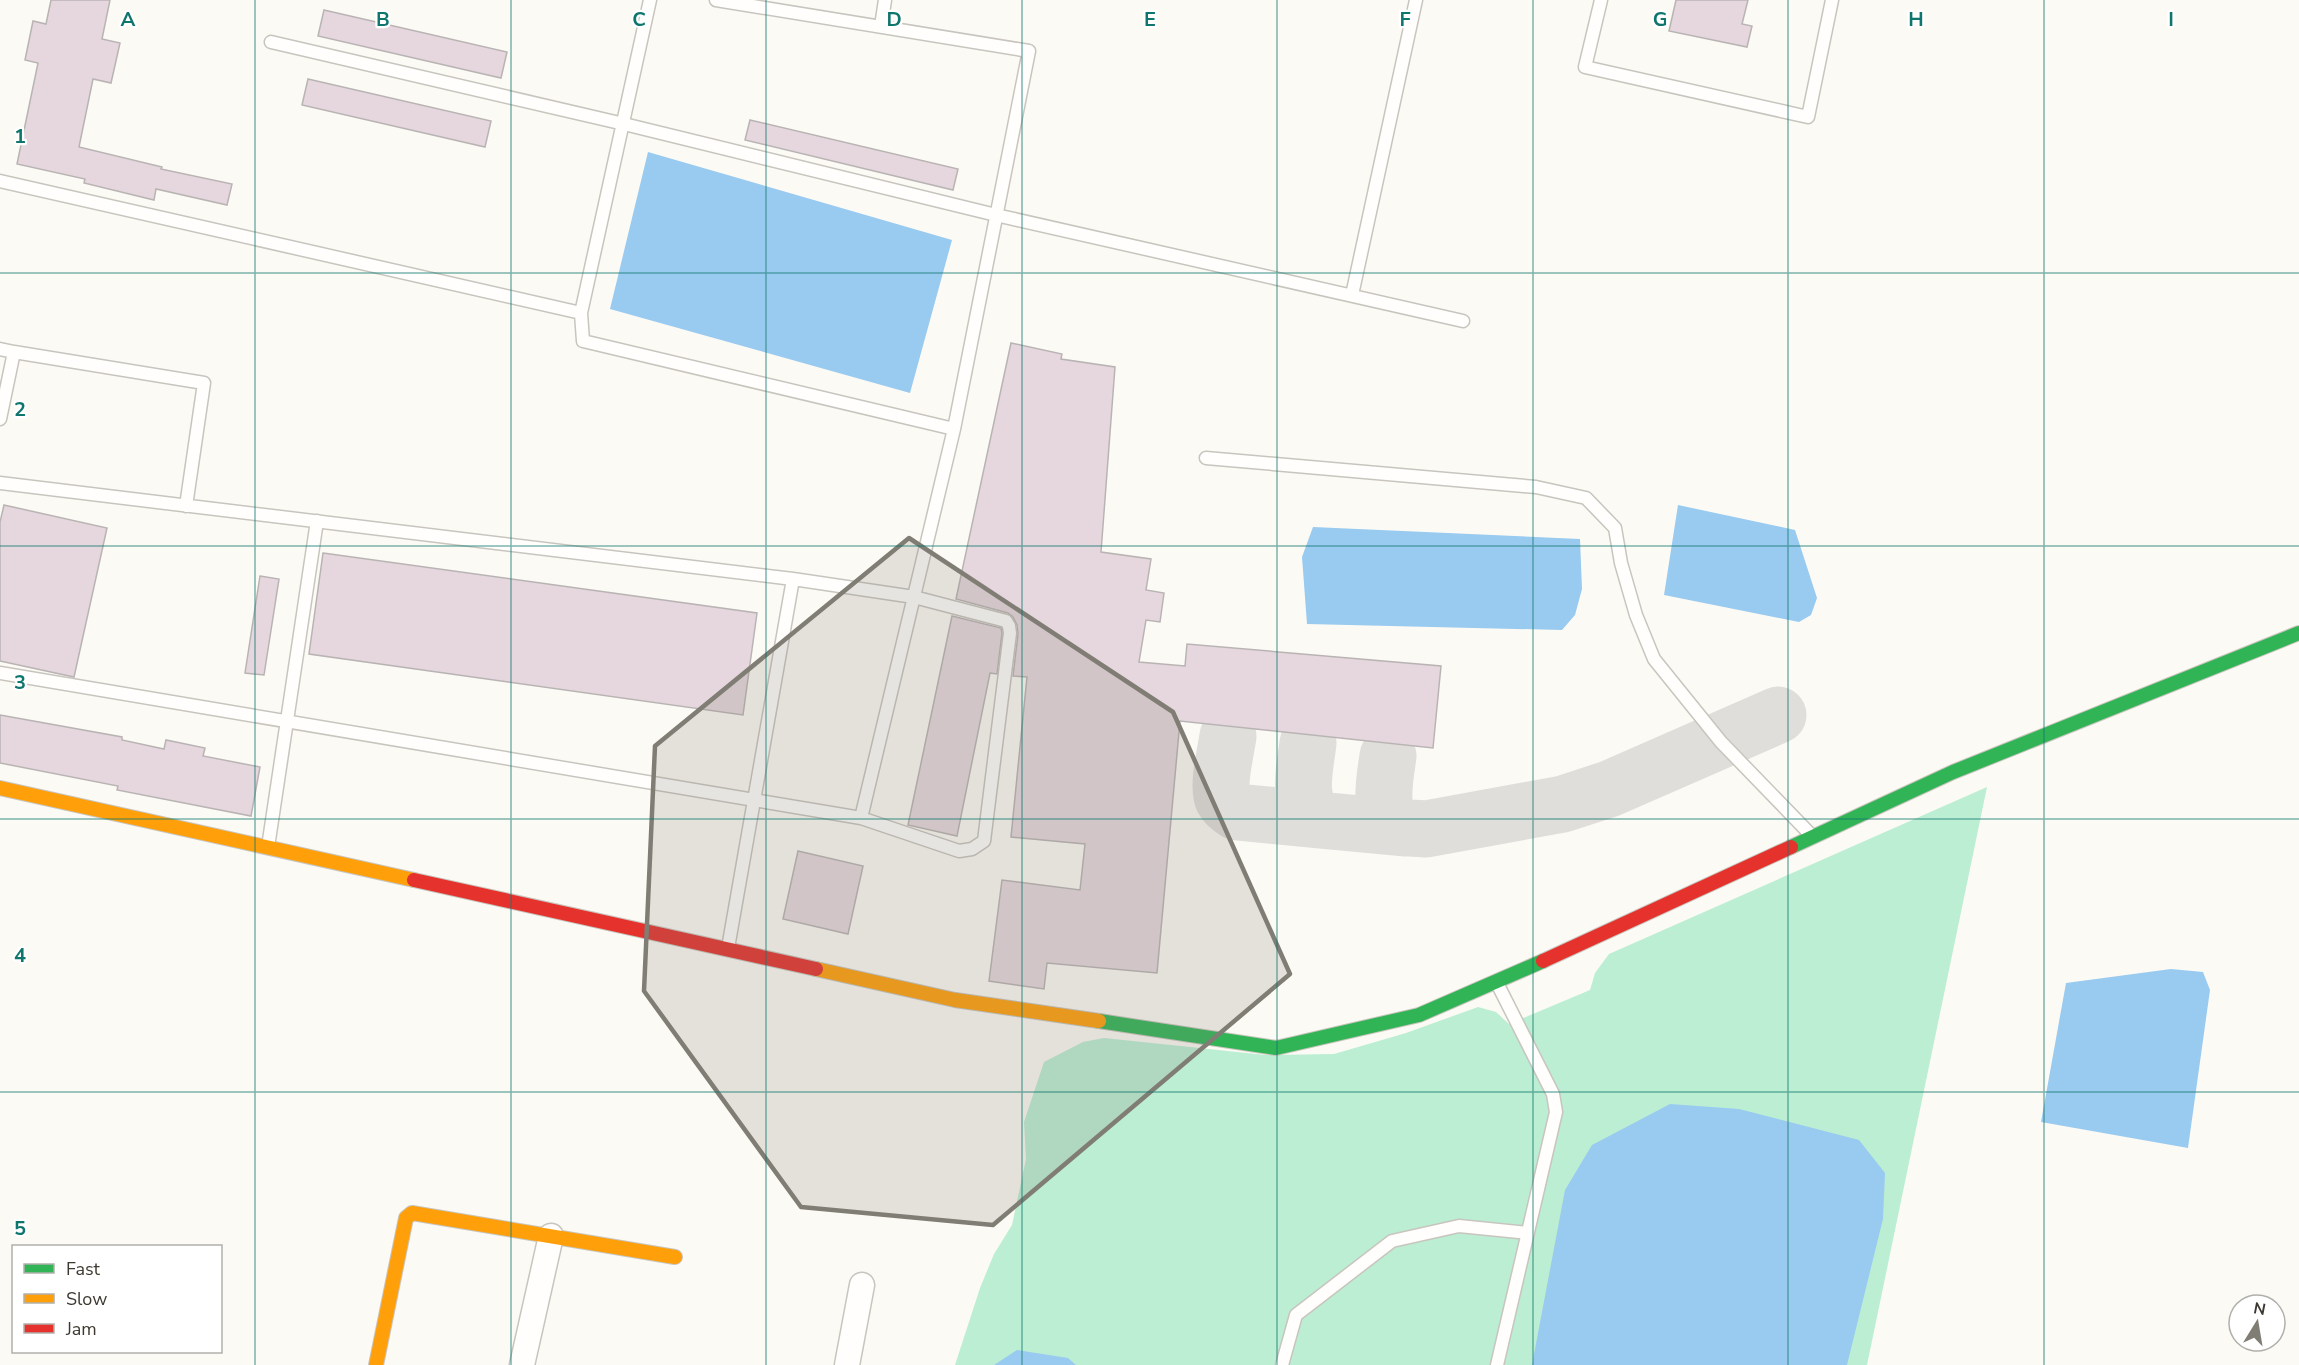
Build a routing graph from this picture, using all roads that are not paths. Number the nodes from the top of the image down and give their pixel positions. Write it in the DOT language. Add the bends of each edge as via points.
graph roads {
  1 [pos="650,0"];
  2 [pos="716,0"];
  3 [pos="885,0"];
  4 [pos="1416,0"];
  5 [pos="1601,0"];
  6 [pos="1832,0"];
  7 [pos="881,26"];
  8 [pos="271,42"];
  9 [pos="624,124"];
  10 [pos="0,181"];
  11 [pos="996,215"];
  12 [pos="1352,295"];
  13 [pos="581,313"];
  14 [pos="1463,321"];
  15 [pos="0,349"];
  16 [pos="14,352"];
  17 [pos="0,419"];
  18 [pos="954,429"];
  19 [pos="1206,458"];
  20 [pos="0,483"];
  21 [pos="186,506"];
  22 [pos="317,522"];
  23 [pos="793,579"];
  24 [pos="914,597"];
  25 [pos="2299,633"];
  26 [pos="0,673"];
  27 [pos="288,720"];
  28 [pos="0,788"];
  29 [pos="755,799"];
  30 [pos="861,818"];
  31 [pos="1812,836"];
  32 [pos="267,847"];
  33 [pos="728,950"];
  34 [pos="1497,982"];
  35 [pos="1528,1233"];
  36 [pos="552,1236"];
  37 [pos="675,1257"];
  38 [pos="862,1285"];
  39 [pos="376,1365"];
  40 [pos="522,1365"];
  41 [pos="847,1365"];
  42 [pos="1282,1365"];
  43 [pos="1497,1365"];
  1 -- 9 [label="lane"];
  2 -- 7 [label="lane"];
  3 -- 7 [label="lane"];
  4 -- 12 [label="lane"];
  5 -- 6 [label="lane" via="1585,67 1808,117"];
  7 -- 11 [label="lane" via="1029,51"];
  8 -- 9 [label="lane"];
  9 -- 11 [label="lane"];
  9 -- 13 [label="lane"];
  10 -- 13 [label="lane"];
  11 -- 12 [label="lane"];
  11 -- 18 [label="lane"];
  12 -- 14 [label="lane"];
  13 -- 18 [label="lane" via="583,341"];
  15 -- 16 [label="lane"];
  16 -- 17 [label="lane"];
  16 -- 21 [label="lane" via="204,383"];
  18 -- 24 [label="lane"];
  19 -- 31 [label="lane" via="1536,487 1587,498 1615,528 1636,615 1654,658 1721,742"];
  20 -- 21 [label="lane"];
  21 -- 22 [label="lane"];
  22 -- 23 [label="lane"];
  22 -- 27 [label="lane"];
  23 -- 24 [label="lane"];
  23 -- 29 [label="lane"];
  24 -- 30 [label="lane"];
  24 -- 30 [label="lane" via="1006,621 1009,626 984,841 959,851"];
  25 -- 31 [label="street" via="1953,772"];
  26 -- 27 [label="lane"];
  27 -- 29 [label="lane"];
  27 -- 32 [label="lane"];
  28 -- 32 [label="street"];
  29 -- 30 [label="lane"];
  29 -- 33 [label="lane"];
  31 -- 34 [label="street"];
  32 -- 33 [label="street"];
  33 -- 34 [label="street" via="955,1000 1276,1048 1419,1015"];
  34 -- 35 [label="lane" via="1556,1102"];
  35 -- 42 [label="lane" via="1459,1226 1392,1241 1296,1315"];
  35 -- 43 [label="lane"];
  36 -- 37 [label="street"];
  36 -- 39 [label="street" via="412,1213 406,1218"];
  36 -- 40 [label="street"];
  38 -- 41 [label="street"];
}
